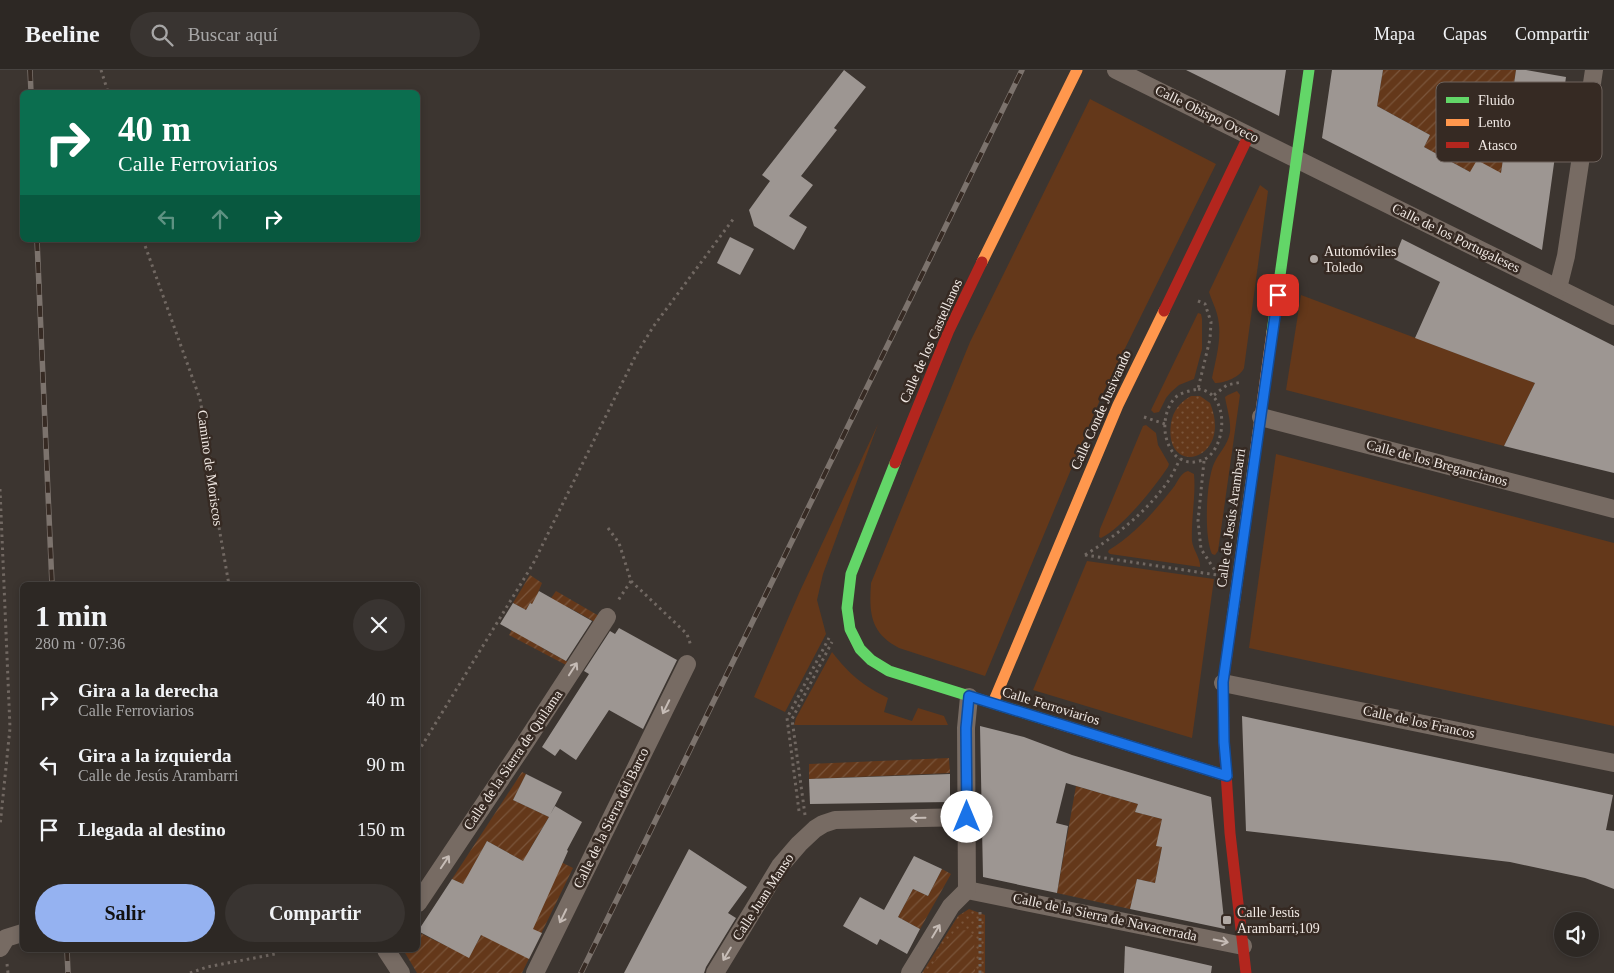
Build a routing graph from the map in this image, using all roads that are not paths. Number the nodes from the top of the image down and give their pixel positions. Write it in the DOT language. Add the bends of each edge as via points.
graph roads {
  1 [pos="1077,70"];
  2 [pos="1116,70"];
  3 [pos="1309,70"];
  4 [pos="1249,135"];
  5 [pos="1298,159"];
  6 [pos="1580,162"];
  7 [pos="1558,288"];
  8 [pos="1614,316"];
  9 [pos="1261,417"];
  10 [pos="1614,509"];
  11 [pos="607,616"];
  12 [pos="851,634"];
  13 [pos="687,664"];
  14 [pos="1223,682"];
  15 [pos="969,696"];
  16 [pos="993,703"];
  17 [pos="1614,763"];
  18 [pos="1227,776"];
  19 [pos="967,817"];
  20 [pos="967,890"];
  21 [pos="420,900"];
  22 [pos="20,934"];
  23 [pos="2,944"];
  24 [pos="1243,946"];
  25 [pos="387,952"];
  26 [pos="401,973"];
  27 [pos="535,973"];
  28 [pos="716,973"];
  29 [pos="910,973"];
  30 [pos="1246,973"];
  1 -- 12 [label="street, Calle de los Castellanos" via="949,330 851,574 846,602"];
  2 -- 4 [label="street, Calle Obispo Oveco"];
  3 -- 5 [label="street, Calle de Jesús Arambarri"];
  4 -- 5 [label="street, Calle Obispo Oveco"];
  4 -- 16 [label="street, Calle Conde Jusivando" via="1118,405"];
  5 -- 7 [label="street, Calle de los Portugaleses"];
  5 -- 9 [label="street, Calle de Jesús Arambarri"];
  6 -- 7 [label="street"];
  7 -- 8 [label="street, Calle de los Portugaleses"];
  9 -- 10 [label="street, Calle de los Bregancianos"];
  9 -- 14 [label="street, Calle de Jesús Arambarri"];
  21 -- 11 [label="street, Calle de la Sierra de Quilama, one-way"];
  12 -- 15 [label="street, Calle Ferroviarios" via="869,658 889,671"];
  13 -- 27 [label="street, Calle de la Sierra del Barco, one-way"];
  14 -- 17 [label="street, Calle de los Francos"];
  14 -- 18 [label="street, Calle de Jesús Arambarri"];
  15 -- 16 [label="street, Calle Ferroviarios"];
  15 -- 19 [label="street"];
  16 -- 18 [label="street, Calle Ferroviarios"];
  18 -- 24 [label="street, Calle de Jesús Arambarri"];
  19 -- 20 [label="street"];
  19 -- 28 [label="street, Calle Juan Manso, one-way" via="835,820 817,827 780,866"];
  20 -- 24 [label="street, Calle de la Sierra de Navacerrada, one-way"];
  29 -- 20 [label="street, one-way" via="951,906"];
  22 -- 23 [label="street"];
  24 -- 30 [label="street, Calle de Jesús Arambarri"];
  25 -- 26 [label="street"];
}
